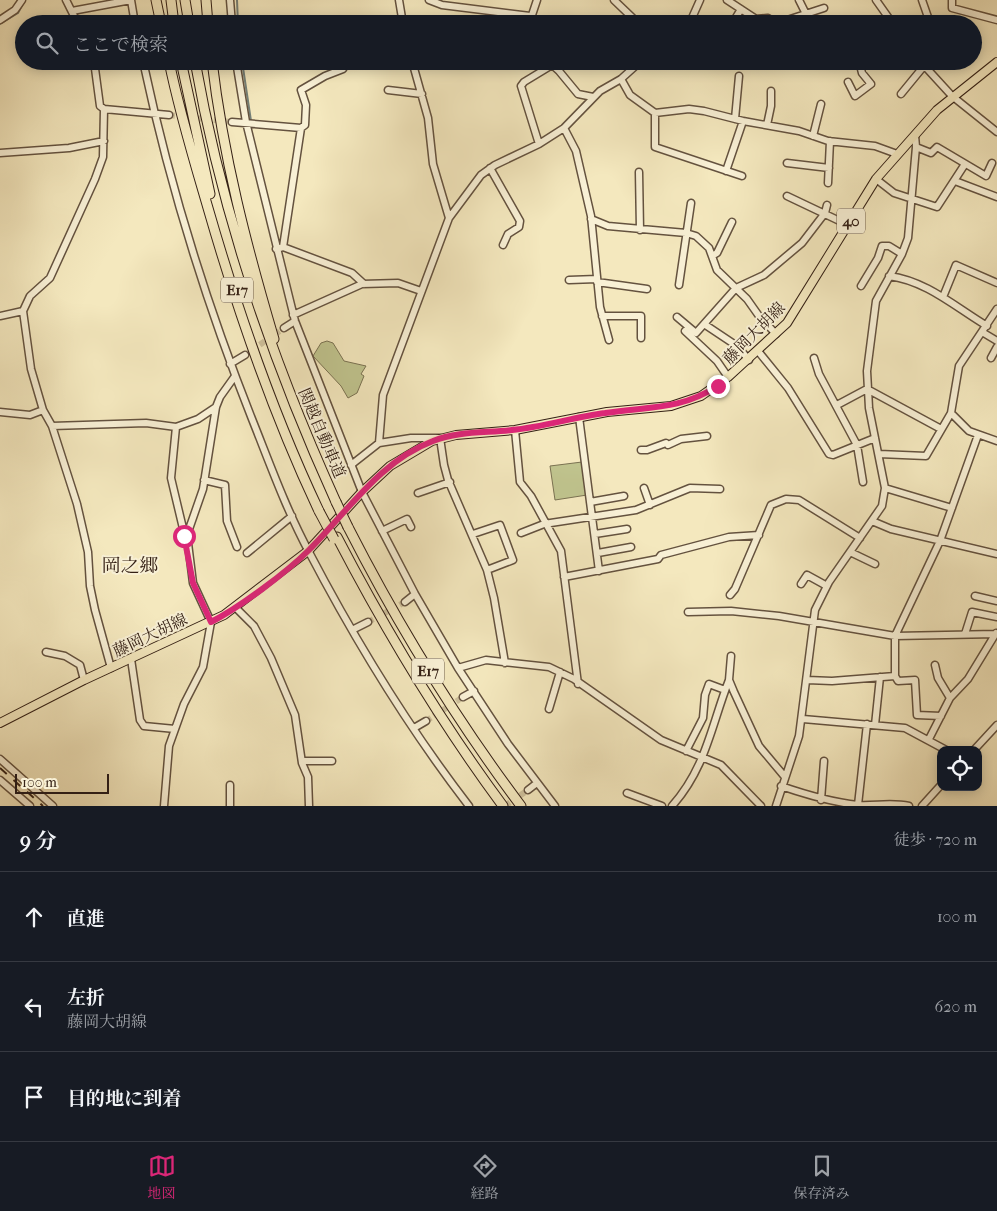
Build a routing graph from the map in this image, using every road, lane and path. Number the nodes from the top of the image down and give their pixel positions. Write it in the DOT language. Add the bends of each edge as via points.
graph roads {
  1 [pos="22,0"];
  2 [pos="66,0"];
  3 [pos="131,0"];
  4 [pos="156,0"];
  5 [pos="171,0"];
  6 [pos="185,0"];
  7 [pos="206,0"];
  8 [pos="230,0"];
  9 [pos="399,0"];
  10 [pos="429,0"];
  11 [pos="537,0"];
  12 [pos="614,0"];
  13 [pos="700,0"];
  14 [pos="727,0"];
  15 [pos="799,0"];
  16 [pos="876,0"];
  17 [pos="922,0"];
  18 [pos="952,0"];
  19 [pos="824,8"];
  20 [pos="741,9"];
  21 [pos="72,11"];
  22 [pos="806,14"];
  23 [pos="74,15"];
  24 [pos="134,15"];
  25 [pos="159,15"];
  26 [pos="173,15"];
  27 [pos="188,15"];
  28 [pos="207,15"];
  29 [pos="231,15"];
  30 [pos="402,15"];
  31 [pos="522,15"];
  32 [pos="530,15"];
  33 [pos="630,15"];
  34 [pos="693,15"];
  35 [pos="737,15"];
  36 [pos="750,15"];
  37 [pos="887,15"];
  38 [pos="928,15"];
  39 [pos="978,15"];
  40 [pos="982,16"];
  41 [pos="0,20"];
  42 [pos="997,20"];
  43 [pos="997,62"];
  44 [pos="95,70"];
  45 [pos="145,70"];
  46 [pos="171,70"];
  47 [pos="183,70"];
  48 [pos="197,70"];
  49 [pos="213,70"];
  50 [pos="237,70"];
  51 [pos="340,70"];
  52 [pos="415,70"];
  53 [pos="540,70"];
  54 [pos="556,70"];
  55 [pos="631,70"];
  56 [pos="861,70"];
  57 [pos="918,70"];
  58 [pos="928,70"];
  59 [pos="739,76"];
  60 [pos="621,79"];
  61 [pos="848,82"];
  62 [pos="388,90"];
  63 [pos="770,91"];
  64 [pos="422,94"];
  65 [pos="901,94"];
  66 [pos="952,96"];
  67 [pos="593,97"];
  68 [pos="821,104"];
  69 [pos="104,109"];
  70 [pos="154,113"];
  71 [pos="655,113"];
  72 [pos="169,115"];
  73 [pos="735,119"];
  74 [pos="743,121"];
  75 [pos="232,122"];
  76 [pos="246,122"];
  77 [pos="767,125"];
  78 [pos="301,128"];
  79 [pos="564,128"];
  80 [pos="997,132"];
  81 [pos="915,134"];
  82 [pos="813,136"];
  83 [pos="104,141"];
  84 [pos="830,141"];
  85 [pos="539,144"];
  86 [pos="916,147"];
  87 [pos="0,153"];
  88 [pos="897,154"];
  89 [pos="787,163"];
  90 [pos="965,164"];
  91 [pos="992,164"];
  92 [pos="490,168"];
  93 [pos="829,168"];
  94 [pos="726,171"];
  95 [pos="639,172"];
  96 [pos="742,176"];
  97 [pos="876,180"];
  98 [pos="955,181"];
  99 [pos="828,183"];
  100 [pos="787,196"];
  101 [pos="912,198"];
  102 [pos="997,198"];
  103 [pos="691,203"];
  104 [pos="827,205"];
  105 [pos="825,213"];
  106 [pos="449,218"];
  107 [pos="591,219"];
  108 [pos="732,222"];
  109 [pos="848,225"];
  110 [pos="640,230"];
  111 [pos="686,233"];
  112 [pos="503,245"];
  113 [pos="280,248"];
  114 [pos="902,254"];
  115 [pos="712,256"];
  116 [pos="889,276"];
  117 [pos="569,280"];
  118 [pos="597,280"];
  119 [pos="997,283"];
  120 [pos="364,284"];
  121 [pos="679,285"];
  122 [pos="861,286"];
  123 [pos="736,288"];
  124 [pos="647,289"];
  125 [pos="420,291"];
  126 [pos="943,297"];
  127 [pos="997,310"];
  128 [pos="23,311"];
  129 [pos="0,316"];
  130 [pos="602,316"];
  131 [pos="676,317"];
  132 [pos="294,318"];
  133 [pos="704,324"];
  134 [pos="987,326"];
  135 [pos="284,328"];
  136 [pos="685,331"];
  137 [pos="982,332"];
  138 [pos="776,334"];
  139 [pos="641,338"];
  140 [pos="609,340"];
  141 [pos="997,341"];
  142 [pos="997,347"];
  143 [pos="758,351"];
  144 [pos="245,355"];
  145 [pos="814,358"];
  146 [pos="990,358"];
  147 [pos="749,360"];
  148 [pos="230,364"];
  149 [pos="235,376"];
  150 [pos="728,377"];
  151 [pos="867,388"];
  152 [pos="836,405"];
  153 [pos="216,408"];
  154 [pos="43,410"];
  155 [pos="0,412"];
  156 [pos="951,412"];
  157 [pos="298,417"];
  158 [pos="579,417"];
  159 [pos="52,426"];
  160 [pos="176,427"];
  161 [pos="941,429"];
  162 [pos="515,430"];
  163 [pos="978,435"];
  164 [pos="707,436"];
  165 [pos="440,438"];
  166 [pos="875,438"];
  167 [pos="997,441"];
  168 [pos="378,443"];
  169 [pos="857,445"];
  170 [pos="641,450"];
  171 [pos="878,454"];
  172 [pos="351,465"];
  173 [pos="204,480"];
  174 [pos="450,482"];
  175 [pos="863,482"];
  176 [pos="644,488"];
  177 [pos="885,488"];
  178 [pos="720,489"];
  179 [pos="362,492"];
  180 [pos="418,493"];
  181 [pos="624,496"];
  182 [pos="590,502"];
  183 [pos="650,505"];
  184 [pos="952,508"];
  185 [pos="321,510"];
  186 [pos="292,516"];
  187 [pos="592,516"];
  188 [pos="872,521"];
  189 [pos="544,524"];
  190 [pos="411,527"];
  191 [pos="627,529"];
  192 [pos="382,531"];
  193 [pos="521,533"];
  194 [pos="473,534"];
  195 [pos="595,534"];
  196 [pos="759,534"];
  197 [pos="860,538"];
  198 [pos="940,541"];
  199 [pos="188,546"];
  200 [pos="237,547"];
  201 [pos="631,547"];
  202 [pos="308,551"];
  203 [pos="850,552"];
  204 [pos="247,553"];
  205 [pos="598,553"];
  206 [pos="997,554"];
  207 [pos="875,564"];
  208 [pos="487,570"];
  209 [pos="600,571"];
  210 [pos="564,577"];
  211 [pos="801,584"];
  212 [pos="827,586"];
  213 [pos="415,594"];
  214 [pos="730,595"];
  215 [pos="975,596"];
  216 [pos="997,601"];
  217 [pos="405,602"];
  218 [pos="235,607"];
  219 [pos="688,612"];
  220 [pos="997,617"];
  221 [pos="211,622"];
  222 [pos="368,622"];
  223 [pos="814,624"];
  224 [pos="352,630"];
  225 [pos="996,633"];
  226 [pos="965,634"];
  227 [pos="895,636"];
  228 [pos="46,652"];
  229 [pos="731,656"];
  230 [pos="131,659"];
  231 [pos="505,663"];
  232 [pos="935,666"];
  233 [pos="111,668"];
  234 [pos="458,668"];
  235 [pos="560,672"];
  236 [pos="895,676"];
  237 [pos="880,677"];
  238 [pos="84,680"];
  239 [pos="729,680"];
  240 [pos="807,680"];
  241 [pos="578,684"];
  242 [pos="725,690"];
  243 [pos="474,692"];
  244 [pos="463,697"];
  245 [pos="950,698"];
  246 [pos="549,709"];
  247 [pos="941,716"];
  248 [pos="803,719"];
  249 [pos="0,720"];
  250 [pos="426,721"];
  251 [pos="867,724"];
  252 [pos="875,725"];
  253 [pos="997,725"];
  254 [pos="414,728"];
  255 [pos="174,729"];
  256 [pos="929,739"];
  257 [pos="940,746"];
  258 [pos="978,746"];
  259 [pos="686,751"];
  260 [pos="704,757"];
  261 [pos="0,759"];
  262 [pos="302,761"];
  263 [pos="332,761"];
  264 [pos="824,761"];
  265 [pos="785,778"];
  266 [pos="0,780"];
  267 [pos="537,783"];
  268 [pos="230,785"];
  269 [pos="782,786"];
  270 [pos="937,789"];
  271 [pos="528,790"];
  272 [pos="627,793"];
  273 [pos="821,800"];
  274 [pos="858,805"];
  275 [pos="30,806"];
  276 [pos="53,806"];
  277 [pos="164,806"];
  278 [pos="230,806"];
  279 [pos="309,806"];
  280 [pos="469,806"];
  281 [pos="503,806"];
  282 [pos="521,806"];
  283 [pos="555,806"];
  284 [pos="662,806"];
  285 [pos="672,806"];
  286 [pos="761,806"];
  287 [pos="776,806"];
  288 [pos="909,806"];
  289 [pos="922,806"];
  1 -- 41 [label="street" via="15,10"];
  2 -- 21 [label="street"];
  3 -- 21 [label="street"];
  3 -- 24 [label="street"];
  4 -- 25 [label="highway"];
  5 -- 26 [label="highway"];
  6 -- 27 [label="highway"];
  7 -- 28 [label="highway"];
  8 -- 29 [label="street"];
  9 -- 30 [label="street"];
  10 -- 31 [label="street" via="442,5"];
  11 -- 32 [label="street"];
  12 -- 33 [label="street"];
  13 -- 34 [label="street"];
  14 -- 20 [label="street"];
  15 -- 22 [label="street"];
  16 -- 37 [label="street"];
  17 -- 38 [label="street"];
  18 -- 39 [label="street" via="952,8"];
  19 -- 22 [label="street"];
  20 -- 35 [label="street"];
  20 -- 36 [label="street"];
  21 -- 23 [label="street"];
  40 -- 42 [label="street"];
  43 -- 66 [label="main road, 藤岡大胡線 / 40"];
  44 -- 69 [label="street" via="100,106"];
  45 -- 70 [label="street"];
  46 -- 185 [label="highway" via="194,160 239,309 276,411"];
  47 -- 185 [label="highway, 関越自動車道 / E17" via="206,178 231,270 268,379"];
  48 -- 157 [label="highway, 関越自動車道 / E17" via="219,174 244,266"];
  49 -- 157 [label="highway" via="248,252"];
  50 -- 76 [label="street"];
  51 -- 78 [label="street" via="301,90 306,114 305,126"];
  52 -- 64 [label="street"];
  53 -- 85 [label="street" via="521,86"];
  54 -- 67 [label="street" via="578,94"];
  55 -- 60 [label="street"];
  56 -- 61 [label="street" via="871,84 855,96"];
  57 -- 65 [label="street"];
  58 -- 66 [label="street"];
  59 -- 73 [label="street"];
  60 -- 67 [label="street"];
  60 -- 71 [label="street" via="630,95"];
  62 -- 64 [label="street"];
  63 -- 77 [label="street"];
  64 -- 106 [label="street" via="433,164"];
  66 -- 80 [label="street"];
  66 -- 81 [label="main road, 藤岡大胡線 / 40"];
  67 -- 79 [label="street"];
  68 -- 82 [label="street"];
  69 -- 70 [label="street"];
  69 -- 83 [label="street"];
  70 -- 72 [label="street"];
  70 -- 148 [label="street" via="194,257"];
  71 -- 73 [label="street" via="689,109"];
  71 -- 94 [label="street" via="655,147"];
  73 -- 74 [label="street"];
  74 -- 77 [label="street"];
  74 -- 94 [label="street"];
  75 -- 76 [label="street"];
  76 -- 78 [label="street"];
  76 -- 113 [label="street"];
  77 -- 82 [label="street"];
  78 -- 113 [label="street"];
  79 -- 85 [label="street"];
  79 -- 107 [label="street" via="576,151"];
  81 -- 86 [label="street"];
  81 -- 88 [label="main road, 藤岡大胡線 / 40"];
  82 -- 84 [label="street"];
  83 -- 87 [label="street" via="69,148"];
  83 -- 128 [label="street" via="103,158 95,179 50,278 30,296"];
  84 -- 88 [label="street" via="875,146"];
  84 -- 93 [label="street"];
  85 -- 92 [label="street"];
  86 -- 90 [label="street" via="931,153 937,148"];
  86 -- 101 [label="street"];
  88 -- 97 [label="main road, 藤岡大胡線 / 40"];
  89 -- 93 [label="street"];
  90 -- 91 [label="street" via="986,176"];
  90 -- 98 [label="street"];
  92 -- 106 [label="street" via="473,184"];
  92 -- 112 [label="street" via="520,221 519,227 508,234"];
  93 -- 99 [label="street"];
  94 -- 96 [label="street"];
  95 -- 110 [label="street"];
  97 -- 101 [label="street" via="888,190"];
  97 -- 109 [label="main road, 藤岡大胡線 / 40"];
  98 -- 101 [label="street" via="937,207"];
  98 -- 102 [label="street"];
  100 -- 105 [label="street"];
  101 -- 114 [label="street" via="908,238"];
  103 -- 111 [label="street"];
  104 -- 105 [label="street"];
  105 -- 109 [label="street"];
  105 -- 123 [label="street" via="791,253 764,275"];
  106 -- 125 [label="street"];
  107 -- 110 [label="street" via="608,226"];
  107 -- 118 [label="street"];
  108 -- 115 [label="street" via="717,253"];
  109 -- 138 [label="main road, 藤岡大胡線 / 40" via="798,309"];
  110 -- 111 [label="street"];
  111 -- 115 [label="street" via="709,248"];
  111 -- 121 [label="street"];
  113 -- 120 [label="street" via="352,273"];
  113 -- 132 [label="street"];
  114 -- 116 [label="street"];
  114 -- 122 [label="street" via="889,246 882,246"];
  115 -- 123 [label="street" via="717,270"];
  116 -- 126 [label="street" via="920,284"];
  116 -- 151 [label="street" via="874,310"];
  117 -- 118 [label="street"];
  118 -- 124 [label="street"];
  118 -- 130 [label="street"];
  119 -- 126 [label="street" via="956,264"];
  120 -- 125 [label="street" via="398,283"];
  120 -- 132 [label="street"];
  123 -- 133 [label="street"];
  123 -- 138 [label="street"];
  125 -- 168 [label="street" via="384,395"];
  126 -- 134 [label="street" via="958,310"];
  127 -- 134 [label="street"];
  128 -- 129 [label="street"];
  128 -- 154 [label="street" via="31,369"];
  130 -- 139 [label="street" via="642,316"];
  130 -- 140 [label="street"];
  131 -- 133 [label="street" via="696,333"];
  132 -- 135 [label="street"];
  132 -- 172 [label="street"];
  133 -- 147 [label="street" via="737,346"];
  134 -- 137 [label="street"];
  136 -- 150 [label="street"];
  137 -- 141 [label="street"];
  137 -- 156 [label="street" via="959,366"];
  138 -- 143 [label="main road, 藤岡大胡線 / 40"];
  142 -- 146 [label="street"];
  143 -- 147 [label="main road, 藤岡大胡線 / 40"];
  143 -- 169 [label="street" via="788,388 830,454"];
  144 -- 148 [label="street"];
  145 -- 152 [label="street"];
  147 -- 150 [label="main road, 藤岡大胡線 / 40"];
  148 -- 149 [label="street"];
  149 -- 153 [label="street"];
  149 -- 186 [label="street"];
  150 -- 158 [label="main road, 藤岡大胡線 / 40" via="701,396 681,404"];
  151 -- 152 [label="street"];
  151 -- 161 [label="street"];
  151 -- 166 [label="street"];
  152 -- 169 [label="street"];
  153 -- 160 [label="street"];
  153 -- 173 [label="street"];
  154 -- 155 [label="street" via="30,415"];
  154 -- 159 [label="street"];
  156 -- 161 [label="street"];
  156 -- 163 [label="street" via="969,431"];
  157 -- 282 [label="highway, 関越自動車道 / E17, bridge" via="348,527 383,594 441,691"];
  158 -- 162 [label="main road, 藤岡大胡線 / 40"];
  158 -- 182 [label="street"];
  159 -- 160 [label="street" via="146,423"];
  159 -- 233 [label="street" via="77,504 88,552 94,610"];
  160 -- 199 [label="street" via="171,478"];
  161 -- 171 [label="street" via="926,456"];
  162 -- 165 [label="main road, 藤岡大胡線 / 40"];
  162 -- 189 [label="street" via="520,482 531,496"];
  163 -- 167 [label="street"];
  163 -- 184 [label="street"];
  164 -- 170 [label="street"];
  165 -- 168 [label="street"];
  165 -- 174 [label="street"];
  165 -- 179 [label="main road, 藤岡大胡線 / 40" via="403,456"];
  166 -- 169 [label="street"];
  166 -- 171 [label="street"];
  168 -- 172 [label="street"];
  169 -- 175 [label="street"];
  171 -- 177 [label="street"];
  172 -- 179 [label="street"];
  173 -- 199 [label="street" via="187,535"];
  173 -- 200 [label="street" via="224,485 227,521"];
  174 -- 180 [label="street"];
  174 -- 194 [label="street"];
  176 -- 183 [label="street"];
  177 -- 184 [label="street"];
  177 -- 188 [label="street" via="882,506"];
  178 -- 183 [label="street" via="690,488"];
  179 -- 192 [label="street"];
  179 -- 202 [label="main road, 藤岡大胡線 / 40"];
  181 -- 182 [label="street"];
  182 -- 187 [label="street"];
  183 -- 187 [label="street"];
  184 -- 198 [label="street"];
  185 -- 281 [label="highway, 関越自動車道 / E17, bridge" via="429,700"];
  186 -- 202 [label="street"];
  186 -- 204 [label="street"];
  187 -- 189 [label="street"];
  187 -- 195 [label="street"];
  188 -- 197 [label="street"];
  188 -- 198 [label="street" via="891,530"];
  189 -- 193 [label="street"];
  189 -- 210 [label="street" via="561,551"];
  190 -- 192 [label="street" via="407,519"];
  191 -- 195 [label="street"];
  192 -- 213 [label="street"];
  194 -- 208 [label="street"];
  194 -- 208 [label="street" via="500,525 513,560"];
  195 -- 205 [label="street"];
  196 -- 197 [label="street" via="771,505 786,499 799,500"];
  196 -- 209 [label="street" via="729,537 661,555 658,559"];
  196 -- 214 [label="street"];
  197 -- 203 [label="street"];
  198 -- 206 [label="street"];
  198 -- 227 [label="street"];
  199 -- 221 [label="street" via="193,583"];
  201 -- 205 [label="street"];
  202 -- 218 [label="main road, 藤岡大胡線 / 40"];
  202 -- 224 [label="street"];
  203 -- 207 [label="street"];
  203 -- 212 [label="street"];
  205 -- 209 [label="street"];
  208 -- 231 [label="street"];
  209 -- 210 [label="street"];
  210 -- 241 [label="street"];
  211 -- 212 [label="street" via="807,575"];
  212 -- 223 [label="street" via="815,610"];
  213 -- 217 [label="street"];
  213 -- 234 [label="street"];
  215 -- 216 [label="street"];
  218 -- 221 [label="main road, 藤岡大胡線 / 40"];
  218 -- 262 [label="street" via="254,626 288,697 295,715"];
  219 -- 223 [label="street" via="731,611"];
  220 -- 226 [label="street" via="972,612"];
  221 -- 230 [label="main road, 藤岡大胡線 / 40"];
  221 -- 255 [label="street" via="203,667"];
  222 -- 224 [label="street"];
  223 -- 227 [label="street"];
  223 -- 240 [label="street"];
  224 -- 254 [label="street"];
  225 -- 226 [label="street"];
  225 -- 245 [label="street" via="968,679"];
  226 -- 227 [label="street"];
  227 -- 236 [label="street"];
  228 -- 238 [label="street" via="65,656 80,665"];
  229 -- 239 [label="street"];
  230 -- 233 [label="main road, 藤岡大胡線 / 40"];
  230 -- 255 [label="street" via="140,720 144,726"];
  231 -- 234 [label="street" via="486,660"];
  231 -- 235 [label="street" via="549,667"];
  232 -- 245 [label="street"];
  233 -- 238 [label="main road, 藤岡大胡線 / 40"];
  234 -- 243 [label="street"];
  235 -- 241 [label="street"];
  235 -- 246 [label="street"];
  236 -- 237 [label="street"];
  236 -- 247 [label="street" via="898,680 915,680 917,715"];
  237 -- 240 [label="street"];
  237 -- 252 [label="street"];
  238 -- 249 [label="main road, 藤岡大胡線 / 40"];
  239 -- 242 [label="street"];
  239 -- 265 [label="street" via="759,746"];
  240 -- 248 [label="street"];
  241 -- 259 [label="street" via="657,738"];
  242 -- 259 [label="street" via="709,684 704,695 703,718"];
  242 -- 260 [label="street"];
  243 -- 244 [label="street"];
  243 -- 267 [label="street"];
  245 -- 247 [label="street"];
  247 -- 256 [label="street"];
  248 -- 251 [label="street"];
  248 -- 265 [label="street"];
  250 -- 254 [label="street"];
  251 -- 252 [label="street"];
  251 -- 274 [label="street"];
  252 -- 256 [label="street" via="905,728"];
  253 -- 258 [label="street"];
  254 -- 280 [label="street"];
  255 -- 277 [label="street" via="168,751"];
  256 -- 257 [label="street"];
  259 -- 260 [label="street"];
  260 -- 285 [label="street" via="686,790"];
  260 -- 286 [label="street" via="721,765"];
  261 -- 276 [label="street"];
  262 -- 263 [label="street"];
  262 -- 279 [label="street" via="308,777"];
  264 -- 273 [label="street"];
  265 -- 269 [label="street"];
  266 -- 275 [label="street"];
  267 -- 271 [label="street"];
  267 -- 283 [label="street"];
  268 -- 278 [label="street"];
  269 -- 273 [label="street"];
  269 -- 287 [label="street"];
  270 -- 289 [label="street"];
  272 -- 284 [label="street"];
  273 -- 274 [label="street"];
  274 -- 288 [label="street" via="897,803"];
}
